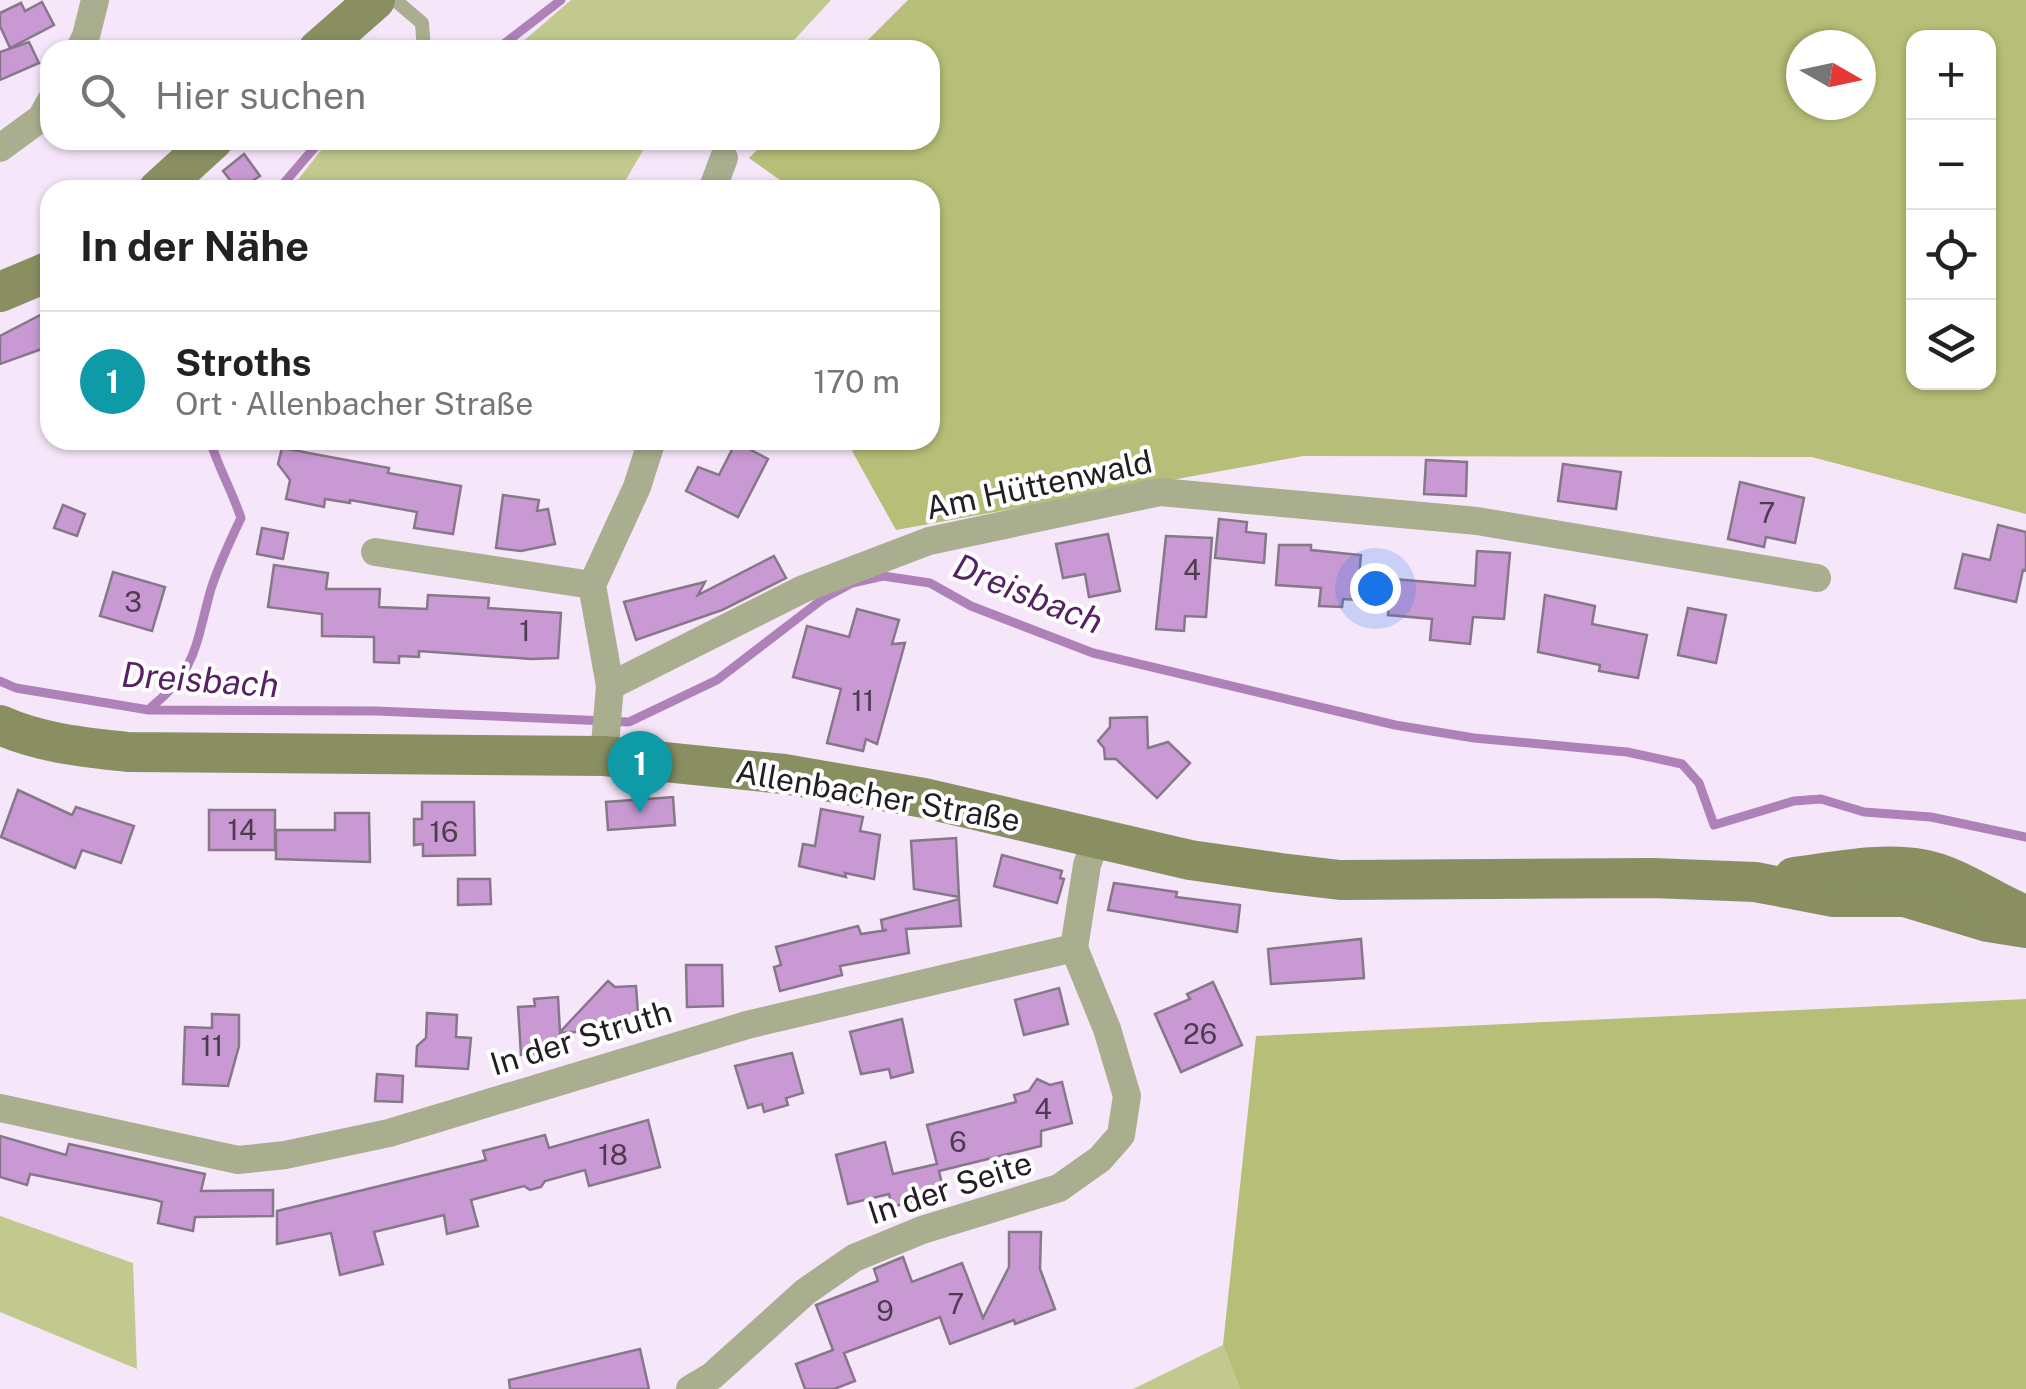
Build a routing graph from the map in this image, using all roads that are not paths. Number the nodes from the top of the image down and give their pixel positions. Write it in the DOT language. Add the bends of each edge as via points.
graph roads {
  1 [pos="95,0"];
  2 [pos="375,0"];
  3 [pos="395,0"];
  4 [pos="84,40"];
  5 [pos="329,40"];
  6 [pos="423,40"];
  7 [pos="40,119"];
  8 [pos="0,148"];
  9 [pos="202,150"];
  10 [pos="724,158"];
  11 [pos="169,180"];
  12 [pos="716,180"];
  13 [pos="40,275"];
  14 [pos="0,292"];
  15 [pos="649,450"];
  16 [pos="375,552"];
  17 [pos="1817,578"];
  18 [pos="592,586"];
  19 [pos="608,696"];
  20 [pos="0,725"];
  21 [pos="604,745"];
  22 [pos="1096,840"];
  23 [pos="1755,882"];
  24 [pos="2026,916"];
  25 [pos="2026,928"];
  26 [pos="1074,948"];
  27 [pos="0,1108"];
  28 [pos="690,1389"];
  1 -- 4 [label="street"];
  2 -- 5 [label="main road"];
  3 -- 6 [label="lane" via="422,24"];
  7 -- 8 [label="street"];
  9 -- 11 [label="main road"];
  10 -- 12 [label="street"];
  13 -- 14 [label="main road"];
  15 -- 18 [label="street"];
  16 -- 18 [label="street"];
  17 -- 19 [label="street, Am Hüttenwald" via="1477,522 1160,492 929,541 803,589"];
  18 -- 19 [label="street"];
  19 -- 21 [label="street"];
  20 -- 21 [label="main road, Allenbacher Straße" via="127,752"];
  21 -- 22 [label="main road, Allenbacher Straße" via="924,798"];
  22 -- 23 [label="main road, Allenbacher Straße" via="1340,880"];
  22 -- 26 [label="street"];
  23 -- 24 [label="main road, Allenbacher Straße" via="1849,868 1922,870"];
  23 -- 25 [label="main road, Allenbacher Straße" via="1834,896 1905,897"];
  26 -- 27 [label="street, In der Struth" via="747,1025 389,1133 285,1154 238,1160"];
  26 -- 28 [label="street, In der Seite" via="1127,1096 1121,1135 1058,1188 854,1258"];
}
